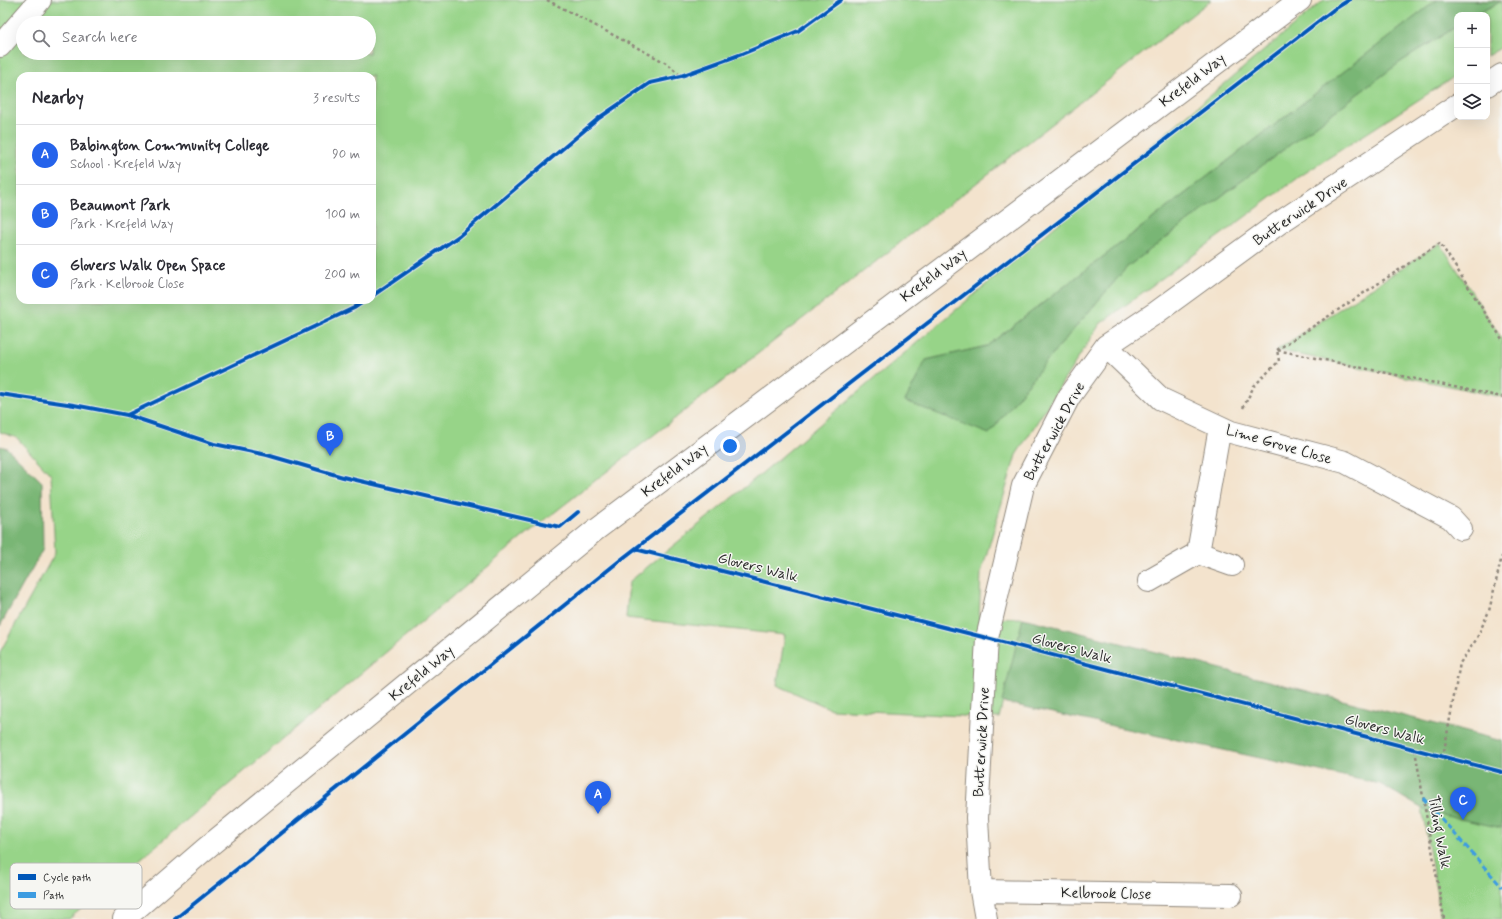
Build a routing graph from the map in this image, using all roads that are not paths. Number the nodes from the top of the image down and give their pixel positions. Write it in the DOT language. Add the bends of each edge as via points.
graph roads {
  1 [pos="40,0"];
  2 [pos="1300,0"];
  3 [pos="26,16"];
  4 [pos="16,28"];
  5 [pos="0,46"];
  6 [pos="1502,75"];
  7 [pos="1488,84"];
  8 [pos="1454,107"];
  9 [pos="1106,346"];
  10 [pos="1225,429"];
  11 [pos="1461,529"];
  12 [pos="1198,553"];
  13 [pos="1232,565"];
  14 [pos="1149,581"];
  15 [pos="981,891"];
  16 [pos="1231,895"];
  17 [pos="142,903"];
  18 [pos="136,909"];
  19 [pos="124,919"];
  20 [pos="986,919"];
  1 -- 3 [label="main road"];
  2 -- 17 [label="main road, Krefeld Way" via="594,531"];
  4 -- 5 [label="main road"];
  6 -- 7 [label="main road"];
  8 -- 9 [label="main road, Butterwick Drive" via="1279,223"];
  9 -- 10 [label="main road, Lime Grove Close" via="1162,399"];
  9 -- 15 [label="main road, Butterwick Drive" via="1069,397 1023,486 1002,570 987,638 976,818"];
  10 -- 11 [label="main road, Lime Grove Close" via="1345,462 1451,518"];
  10 -- 12 [label="main road"];
  12 -- 13 [label="main road"];
  12 -- 14 [label="main road"];
  15 -- 16 [label="main road, Kelbrook Close"];
  15 -- 20 [label="main road, Butterwick Drive"];
  18 -- 19 [label="main road, Krefeld Way"];
}
